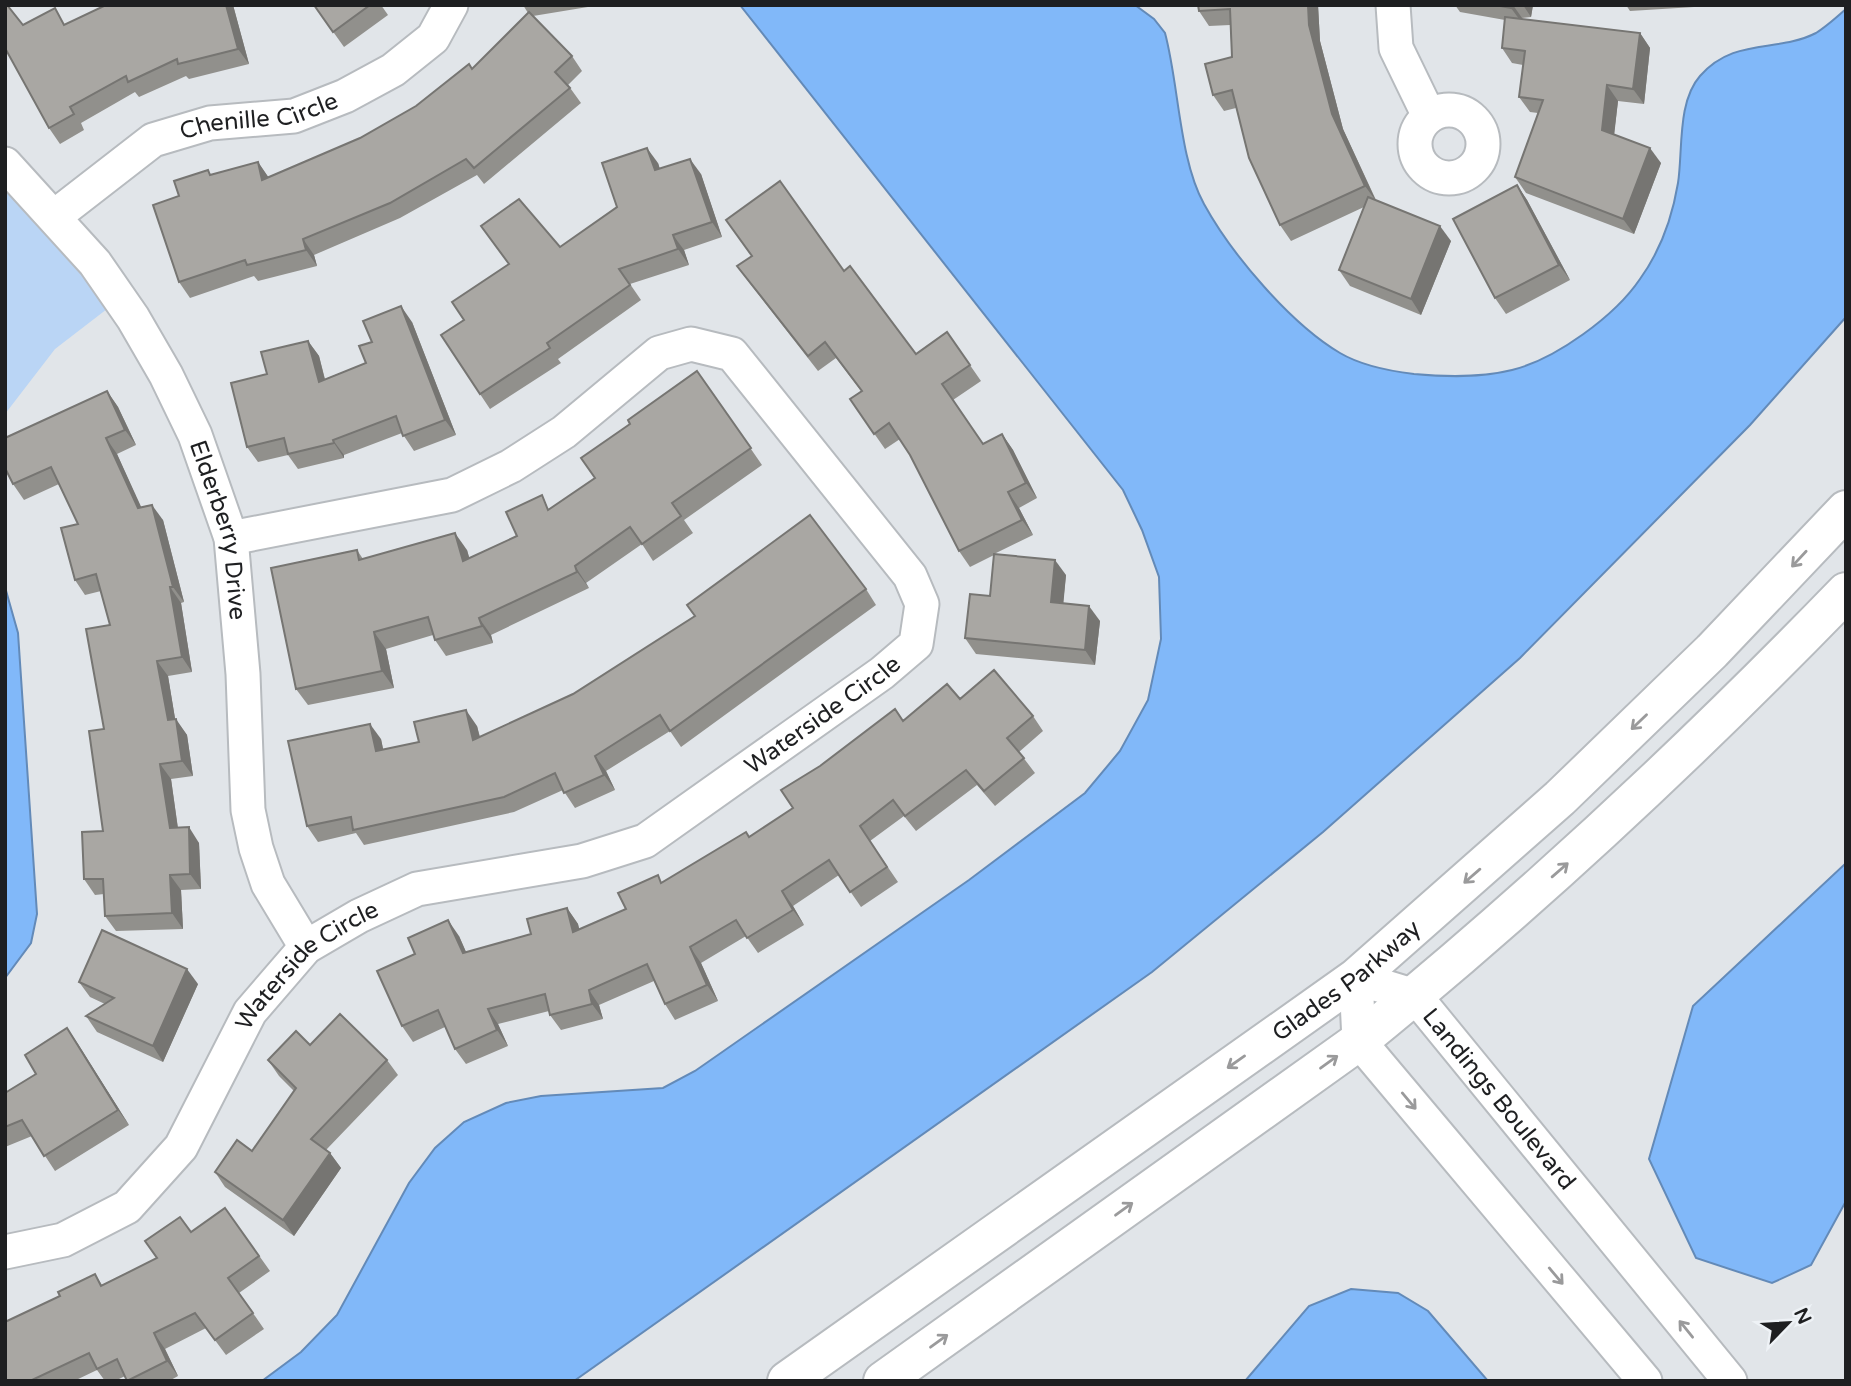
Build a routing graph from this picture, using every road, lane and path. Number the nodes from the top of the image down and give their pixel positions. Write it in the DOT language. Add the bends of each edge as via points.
graph roads {
  1 [pos="451,5"];
  2 [pos="1393,5"];
  3 [pos="1429,116"];
  4 [pos="5,164"];
  5 [pos="55,216"];
  6 [pos="1846,510"];
  7 [pos="231,538"];
  8 [pos="1846,592"];
  9 [pos="306,947"];
  10 [pos="1356,978"];
  11 [pos="1415,996"];
  12 [pos="1359,1041"];
  13 [pos="5,1252"];
  14 [pos="787,1381"];
  15 [pos="883,1381"];
  16 [pos="1645,1381"];
  17 [pos="1730,1381"];
  1 -- 5 [label="street, Chenille Circle" via="433,38 393,71 294,116 210,123 153,140"];
  2 -- 3 [label="street" via="1396,48"];
  4 -- 5 [label="street, Elderberry Drive"];
  5 -- 7 [label="street, Elderberry Drive" via="95,263 166,374 195,435"];
  6 -- 10 [label="main road, Glades Parkway, one-way" via="1712,651 1570,789"];
  7 -- 9 [label="street, Elderberry Drive" via="248,810 268,884"];
  7 -- 9 [label="street, Waterside Circle" via="452,495 511,466 564,432 659,353 691,344 732,354 910,576 922,604 916,644 645,841 582,861 417,889"];
  11 -- 8 [label="main road, one-way" via="1595,840"];
  9 -- 13 [label="street, Waterside Circle" via="250,1012 181,1147 127,1207 62,1240"];
  10 -- 11 [label="street, Landings Boulevard"];
  10 -- 12 [label="street"];
  10 -- 14 [label="main road, Glades Parkway, one-way"];
  11 -- 12 [label="main road"];
  17 -- 11 [label="street, Landings Boulevard, one-way"];
  15 -- 12 [label="main road, one-way"];
  12 -- 16 [label="street, one-way"];
}
